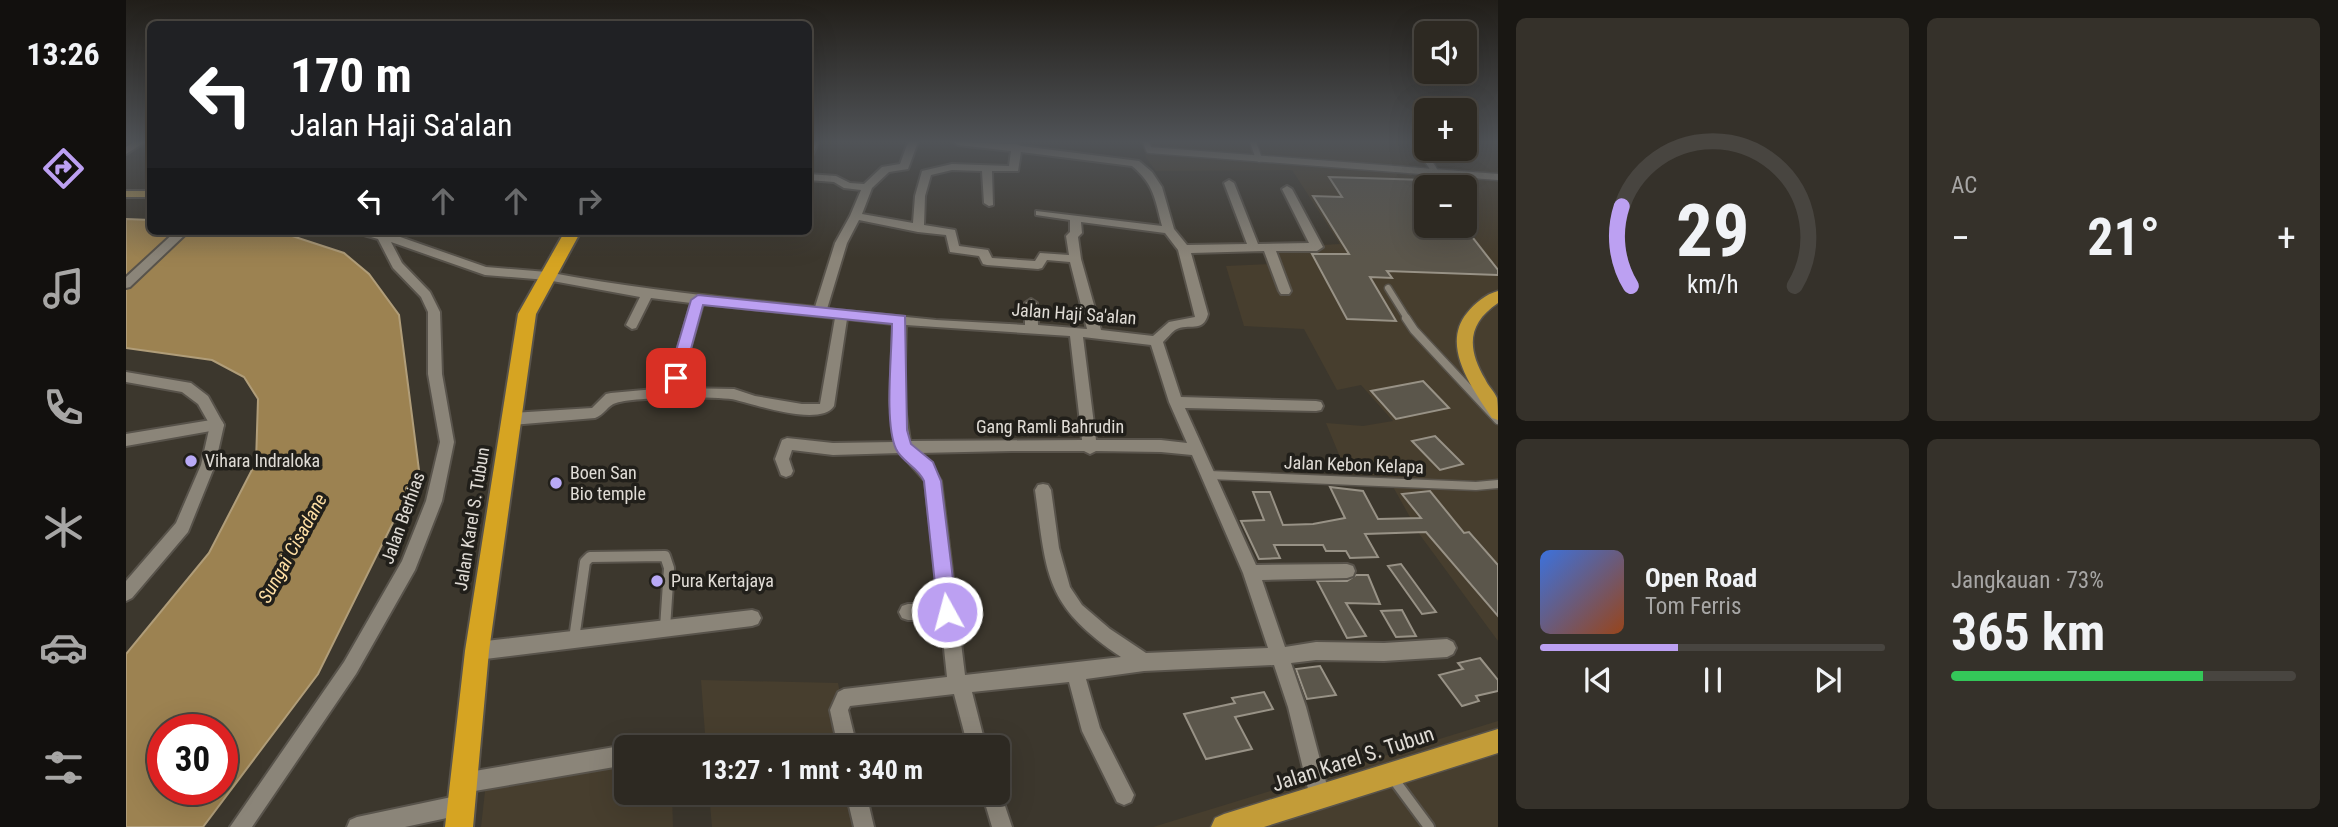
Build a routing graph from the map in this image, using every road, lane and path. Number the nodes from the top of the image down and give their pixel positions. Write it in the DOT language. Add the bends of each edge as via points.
graph roads {
  1 [pos="839,181"];
  2 [pos="874,181"];
  3 [pos="924,181"];
  4 [pos="988,181"];
  5 [pos="1153,181"];
  6 [pos="1229,183"];
  7 [pos="867,187"];
  8 [pos="1287,189"];
  9 [pos="126,194"];
  10 [pos="147,194"];
  11 [pos="989,203"];
  12 [pos="1040,213"];
  13 [pos="856,216"];
  14 [pos="1075,218"];
  15 [pos="918,229"];
  16 [pos="1170,230"];
  17 [pos="179,235"];
  18 [pos="382,235"];
  19 [pos="571,235"];
  20 [pos="1184,249"];
  21 [pos="1254,249"];
  22 [pos="1269,249"];
  23 [pos="1075,258"];
  24 [pos="547,276"];
  25 [pos="126,284"];
  26 [pos="1388,288"];
  27 [pos="1285,291"];
  28 [pos="647,294"];
  29 [pos="1498,296"];
  30 [pos="698,300"];
  31 [pos="1031,303"];
  32 [pos="820,312"];
  33 [pos="842,314"];
  34 [pos="900,320"];
  35 [pos="632,325"];
  36 [pos="1032,330"];
  37 [pos="1076,332"];
  38 [pos="1095,333"];
  39 [pos="1156,341"];
  40 [pos="127,376"];
  41 [pos="671,393"];
  42 [pos="1176,402"];
  43 [pos="1316,406"];
  44 [pos="1498,413"];
  45 [pos="512,419"];
  46 [pos="1498,420"];
  47 [pos="217,425"];
  48 [pos="126,440"];
  49 [pos="904,448"];
  50 [pos="1090,448"];
  51 [pos="1196,450"];
  52 [pos="786,471"];
  53 [pos="1209,475"];
  54 [pos="1498,484"];
  55 [pos="1043,491"];
  56 [pos="1347,571"];
  57 [pos="1251,573"];
  58 [pos="126,593"];
  59 [pos="908,612"];
  60 [pos="947,612"];
  61 [pos="752,618"];
  62 [pos="665,628"];
  63 [pos="574,639"];
  64 [pos="1447,648"];
  65 [pos="477,651"];
  66 [pos="1279,656"];
  67 [pos="1144,662"];
  68 [pos="1075,672"];
  69 [pos="959,685"];
  70 [pos="844,735"];
  71 [pos="974,735"];
  72 [pos="1498,741"];
  73 [pos="614,757"];
  74 [pos="1391,774"];
  75 [pos="463,783"];
  76 [pos="1124,795"];
  77 [pos="1320,797"];
  78 [pos="859,805"];
  79 [pos="996,805"];
  80 [pos="460,816"];
  81 [pos="240,827"];
  82 [pos="357,827"];
  83 [pos="864,827"];
  84 [pos="1002,827"];
  85 [pos="1224,827"];
  86 [pos="1429,827"];
  1 -- 7 [label="street"];
  2 -- 7 [label="street"];
  3 -- 15 [label="street"];
  4 -- 11 [label="street"];
  5 -- 16 [label="street"];
  6 -- 21 [label="street"];
  7 -- 13 [label="street"];
  8 -- 22 [label="street" via="1318,246"];
  9 -- 10 [label="main road"];
  12 -- 14 [label="street"];
  13 -- 15 [label="street"];
  13 -- 32 [label="street" via="841,243"];
  14 -- 16 [label="street"];
  14 -- 23 [label="street"];
  15 -- 23 [label="street" via="951,232 954,249 984,253 987,261 1038,265 1045,256"];
  16 -- 20 [label="street"];
  17 -- 25 [label="street"];
  18 -- 24 [label="street, Jalan Haji Sa'alan" via="485,271"];
  18 -- 81 [label="street, Jalan Berhias" via="397,265 426,295 434,313 435,374 447,442 434,501 409,565 350,668"];
  19 -- 24 [label="highway, Jalan Karel S. Tubun"];
  20 -- 21 [label="street"];
  20 -- 39 [label="street" via="1202,318 1173,325"];
  21 -- 22 [label="street"];
  22 -- 27 [label="street"];
  23 -- 38 [label="street"];
  24 -- 28 [label="street, Jalan Haji Sa'alan"];
  24 -- 45 [label="highway, Jalan Karel S. Tubun" via="527,314"];
  26 -- 46 [label="lane" via="1414,330"];
  28 -- 30 [label="street, Jalan Haji Sa'alan"];
  28 -- 35 [label="street"];
  29 -- 44 [label="main road" via="1476,310 1465,327 1464,344 1466,362"];
  30 -- 32 [label="street, Jalan Haji Sa'alan"];
  30 -- 41 [label="street"];
  31 -- 36 [label="street"];
  32 -- 33 [label="street, Jalan Haji Sa'alan"];
  33 -- 34 [label="street, Jalan Haji Sa'alan"];
  33 -- 41 [label="street" via="824,409 802,409 734,394"];
  34 -- 36 [label="street, Jalan Haji Sa'alan"];
  34 -- 49 [label="street" via="899,430"];
  36 -- 37 [label="street, Jalan Haji Sa'alan"];
  37 -- 38 [label="street, Jalan Haji Sa'alan"];
  37 -- 50 [label="street"];
  38 -- 39 [label="street, Jalan Haji Sa'alan"];
  39 -- 42 [label="street, Jalan Haji Sa'alan"];
  40 -- 47 [label="street" via="186,387 202,400"];
  41 -- 45 [label="street" via="611,398 595,413"];
  42 -- 43 [label="street"];
  42 -- 51 [label="street, Jalan Haji Sa'alan"];
  45 -- 65 [label="highway, Jalan Karel S. Tubun"];
  47 -- 48 [label="street"];
  47 -- 58 [label="street" via="208,465 182,527"];
  49 -- 50 [label="street, Gang Ramli Bahrudin"];
  49 -- 52 [label="street, Gang Ramli Bahrudin" via="787,444 782,459"];
  49 -- 60 [label="street" via="927,467 933,481"];
  50 -- 51 [label="street, Gang Ramli Bahrudin"];
  51 -- 53 [label="street, Jalan Haji Sa'alan"];
  53 -- 54 [label="lane, Jalan Kebon Kelapa"];
  53 -- 57 [label="street, Jalan Haji Sa'alan"];
  55 -- 67 [label="street" via="1060,581 1068,600 1091,626"];
  56 -- 57 [label="street"];
  57 -- 66 [label="street, Jalan Haji Sa'alan"];
  59 -- 60 [label="street"];
  60 -- 69 [label="street"];
  61 -- 62 [label="street"];
  62 -- 63 [label="street"];
  62 -- 63 [label="lane" via="669,568 665,556 590,557 585,562"];
  63 -- 65 [label="street"];
  64 -- 66 [label="street"];
  65 -- 75 [label="highway, Jalan Karel S. Tubun"];
  66 -- 67 [label="street"];
  66 -- 77 [label="street, Jalan Haji Sa'alan"];
  67 -- 68 [label="street"];
  68 -- 69 [label="street"];
  68 -- 76 [label="street" via="1091,731"];
  69 -- 70 [label="street" via="844,698 839,710"];
  69 -- 71 [label="street"];
  72 -- 74 [label="main road, Jalan Karel S. Tubun"];
  73 -- 75 [label="street"];
  74 -- 77 [label="main road, Jalan Karel S. Tubun"];
  74 -- 86 [label="lane"];
  75 -- 80 [label="highway, Jalan Karel S. Tubun"];
  77 -- 85 [label="main road, Jalan Karel S. Tubun"];
  78 -- 83 [label="street"];
  79 -- 84 [label="street"];
  80 -- 82 [label="street"];
}
